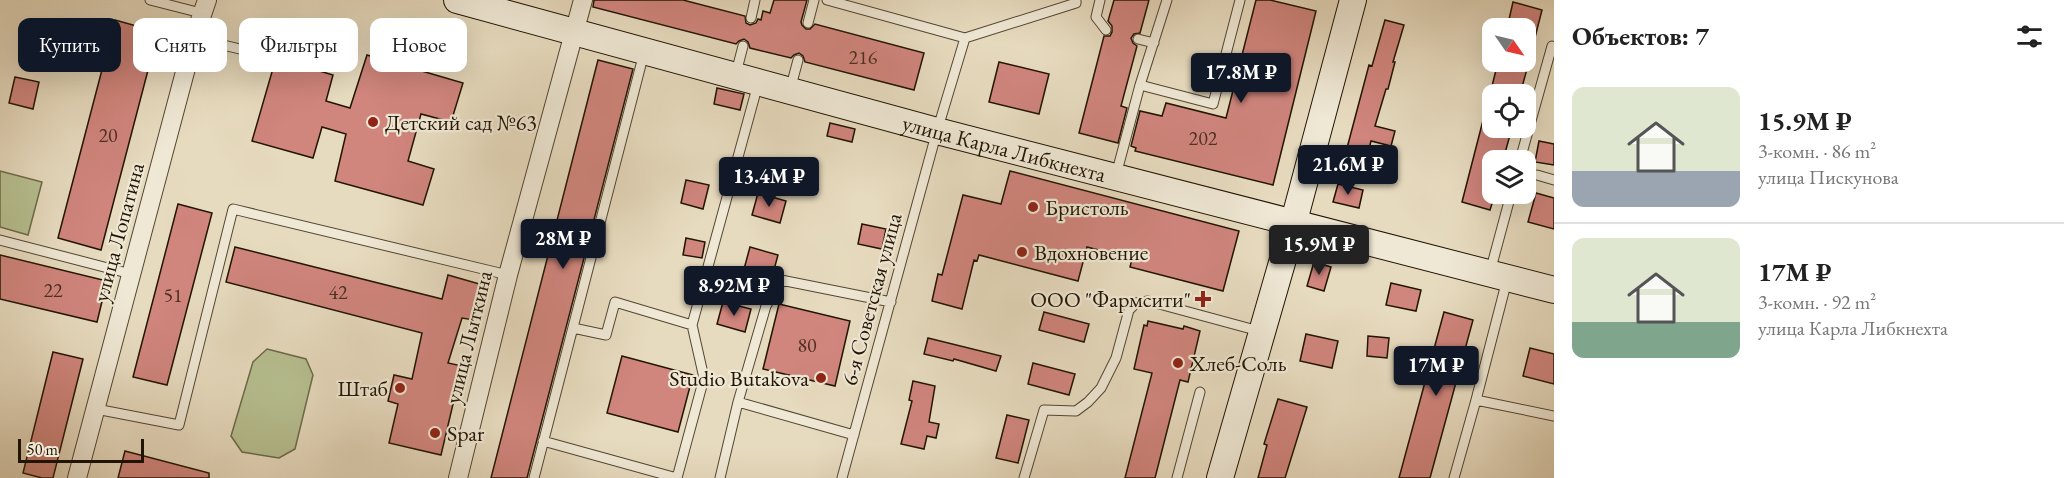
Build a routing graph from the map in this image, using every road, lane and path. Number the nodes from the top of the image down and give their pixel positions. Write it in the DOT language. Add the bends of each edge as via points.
graph roads {
  1 [pos="150,0"];
  2 [pos="457,0"];
  3 [pos="582,0"];
  4 [pos="755,0"];
  5 [pos="814,0"];
  6 [pos="827,0"];
  7 [pos="1076,0"];
  8 [pos="1101,0"];
  9 [pos="1167,0"];
  10 [pos="1240,0"];
  11 [pos="1349,1"];
  12 [pos="204,7"];
  13 [pos="751,18"];
  14 [pos="808,22"];
  15 [pos="1106,30"];
  16 [pos="573,31"];
  17 [pos="965,38"];
  18 [pos="1138,39"];
  19 [pos="1154,43"];
  20 [pos="743,46"];
  21 [pos="1554,47"];
  22 [pos="644,50"];
  23 [pos="798,60"];
  24 [pos="185,72"];
  25 [pos="747,79"];
  26 [pos="1140,85"];
  27 [pos="790,90"];
  28 [pos="937,131"];
  29 [pos="1523,150"];
  30 [pos="1537,175"];
  31 [pos="1116,176"];
  32 [pos="1554,180"];
  33 [pos="1509,204"];
  34 [pos="1294,221"];
  35 [pos="0,240"];
  36 [pos="131,274"];
  37 [pos="508,275"];
  38 [pos="1498,276"];
  39 [pos="1554,290"];
  40 [pos="891,302"];
  41 [pos="692,325"];
  42 [pos="573,328"];
  43 [pos="1262,332"];
  44 [pos="1200,392"];
  45 [pos="1476,400"];
  46 [pos="738,402"];
  47 [pos="96,409"];
  48 [pos="1554,416"];
  49 [pos="854,435"];
  50 [pos="543,441"];
  51 [pos="77,478"];
  52 [pos="458,478"];
  53 [pos="534,478"];
  54 [pos="676,478"];
  55 [pos="720,478"];
  56 [pos="842,478"];
  57 [pos="1024,478"];
  58 [pos="1177,478"];
  59 [pos="1220,478"];
  60 [pos="1454,478"];
  1 -- 12 [label="lane"];
  2 -- 16 [label="street, улица Карла Либкнехта"];
  3 -- 16 [label="street, улица Лыткина"];
  4 -- 13 [label="lane"];
  5 -- 14 [label="lane"];
  6 -- 17 [label="lane"];
  7 -- 17 [label="lane"];
  8 -- 15 [label="lane" via="1096,17"];
  9 -- 19 [label="lane"];
  10 -- 26 [label="lane" via="1213,104"];
  11 -- 34 [label="street"];
  16 -- 22 [label="street, улица Карла Либкнехта"];
  16 -- 37 [label="street, улица Лыткина"];
  17 -- 28 [label="lane, 6-я Советская улица"];
  18 -- 19 [label="lane"];
  19 -- 26 [label="lane"];
  20 -- 25 [label="lane"];
  21 -- 29 [label="lane"];
  22 -- 25 [label="street, улица Карла Либкнехта"];
  22 -- 42 [label="lane"];
  23 -- 27 [label="lane"];
  24 -- 36 [label="street, улица Лопатина"];
  25 -- 27 [label="street, улица Карла Либкнехта"];
  25 -- 41 [label="lane"];
  26 -- 31 [label="lane"];
  27 -- 28 [label="street, улица Карла Либкнехта"];
  28 -- 31 [label="street, улица Карла Либкнехта"];
  28 -- 40 [label="lane, 6-я Советская улица"];
  30 -- 32 [label="lane"];
  31 -- 34 [label="street, улица Карла Либкнехта"];
  33 -- 38 [label="lane"];
  34 -- 38 [label="street, улица Карла Либкнехта"];
  34 -- 43 [label="street"];
  35 -- 36 [label="lane"];
  36 -- 47 [label="street, улица Лопатина"];
  37 -- 47 [label="lane" via="232,209 179,425"];
  37 -- 52 [label="street, улица Лыткина"];
  38 -- 39 [label="street, улица Карла Либкнехта"];
  38 -- 45 [label="lane"];
  40 -- 46 [label="lane" via="781,280 766,306"];
  40 -- 49 [label="lane, 6-я Советская улица"];
  41 -- 42 [label="lane" via="615,302 606,335"];
  41 -- 54 [label="lane" via="704,378"];
  42 -- 50 [label="lane"];
  43 -- 57 [label="lane" via="1148,301 1136,303 1129,310 1116,358 1101,388 1076,411 1044,410"];
  43 -- 59 [label="street"];
  44 -- 58 [label="lane"];
  45 -- 48 [label="lane"];
  45 -- 60 [label="lane"];
  46 -- 49 [label="lane"];
  46 -- 55 [label="lane"];
  47 -- 51 [label="street, улица Лопатина"];
  49 -- 56 [label="lane, 6-я Советская улица"];
  50 -- 53 [label="lane"];
  50 -- 54 [label="lane"];
}
